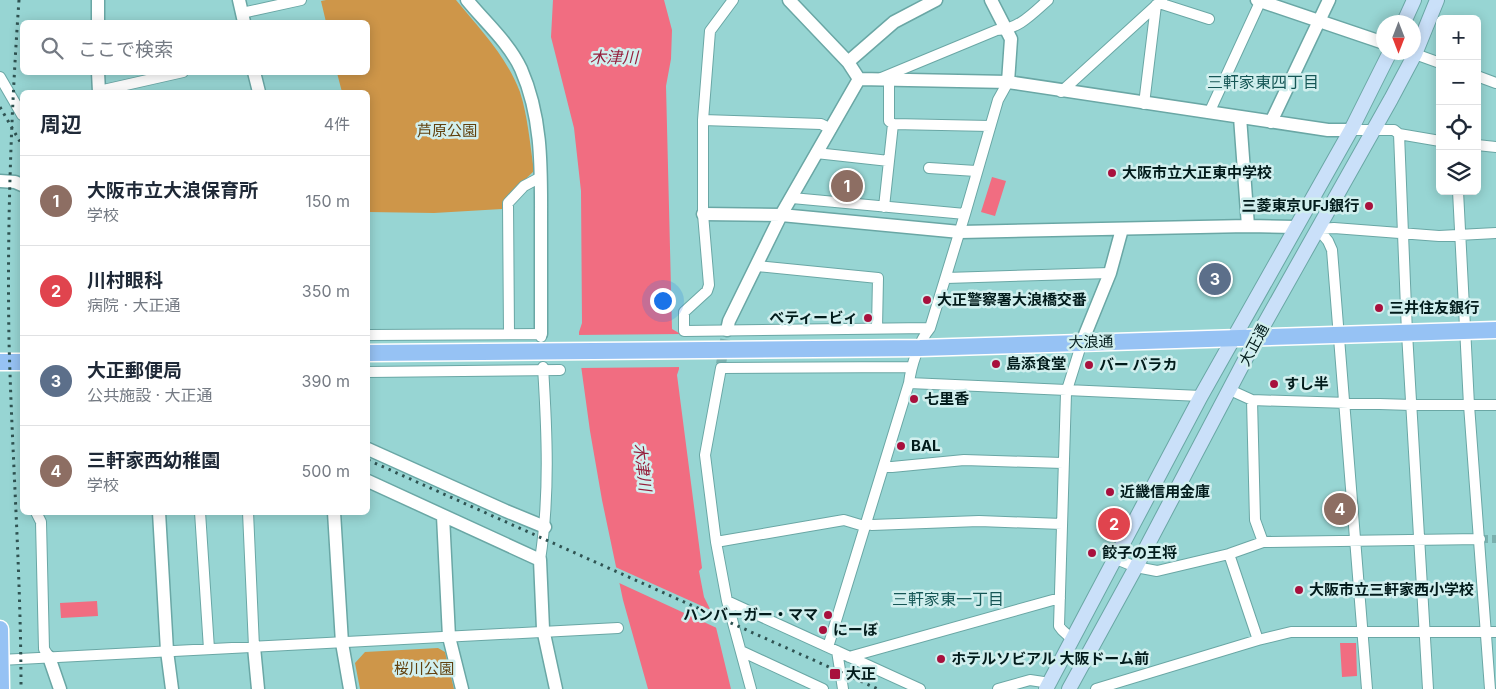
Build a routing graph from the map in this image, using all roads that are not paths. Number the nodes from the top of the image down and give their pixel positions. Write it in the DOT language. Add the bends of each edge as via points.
graph roads {
  1 [pos="98,0"];
  2 [pos="301,0"];
  3 [pos="467,0"];
  4 [pos="733,0"];
  5 [pos="789,0"];
  6 [pos="936,0"];
  7 [pos="991,0"];
  8 [pos="1048,0"];
  9 [pos="1260,0"];
  10 [pos="1329,0"];
  11 [pos="1414,0"];
  12 [pos="1437,0"];
  13 [pos="1159,3"];
  14 [pos="241,12"];
  15 [pos="1407,15"];
  16 [pos="1209,19"];
  17 [pos="98,20"];
  18 [pos="1319,22"];
  19 [pos="1007,30"];
  20 [pos="1421,39"];
  21 [pos="1376,40"];
  22 [pos="1421,56"];
  23 [pos="1386,60"];
  24 [pos="1412,60"];
  25 [pos="848,62"];
  26 [pos="1436,62"];
  27 [pos="98,75"];
  28 [pos="170,75"];
  29 [pos="255,75"];
  30 [pos="0,77"];
  31 [pos="1481,77"];
  32 [pos="859,79"];
  33 [pos="884,80"];
  34 [pos="1008,82"];
  35 [pos="1496,83"];
  36 [pos="99,90"];
  37 [pos="107,90"];
  38 [pos="258,90"];
  39 [pos="1061,92"];
  40 [pos="1144,104"];
  41 [pos="20,112"];
  42 [pos="1209,113"];
  43 [pos="1240,117"];
  44 [pos="704,120"];
  45 [pos="1271,122"];
  46 [pos="893,124"];
  47 [pos="990,126"];
  48 [pos="830,129"];
  49 [pos="1351,130"];
  50 [pos="1373,130"];
  51 [pos="1399,134"];
  52 [pos="1436,140"];
  53 [pos="1481,145"];
  54 [pos="1496,147"];
  55 [pos="816,153"];
  56 [pos="889,161"];
  57 [pos="929,168"];
  58 [pos="976,171"];
  59 [pos="541,177"];
  60 [pos="0,181"];
  61 [pos="20,184"];
  62 [pos="1458,195"];
  63 [pos="792,198"];
  64 [pos="884,207"];
  65 [pos="703,214"];
  66 [pos="965,214"];
  67 [pos="781,215"];
  68 [pos="1248,226"];
  69 [pos="1296,227"];
  70 [pos="1122,229"];
  71 [pos="1318,229"];
  72 [pos="960,232"];
  73 [pos="1496,233"];
  74 [pos="1402,234"];
  75 [pos="1459,235"];
  76 [pos="757,266"];
  77 [pos="1110,273"];
  78 [pos="946,278"];
  79 [pos="877,328"];
  80 [pos="930,328"];
  81 [pos="1496,330"];
  82 [pos="1466,331"];
  83 [pos="727,333"];
  84 [pos="1406,333"];
  85 [pos="509,334"];
  86 [pos="370,335"];
  87 [pos="541,335"];
  88 [pos="1339,335"];
  89 [pos="1235,337"];
  90 [pos="1257,337"];
  91 [pos="1082,342"];
  92 [pos="920,348"];
  93 [pos="370,353"];
  94 [pos="0,362"];
  95 [pos="20,362"];
  96 [pos="911,367"];
  97 [pos="543,368"];
  98 [pos="560,370"];
  99 [pos="370,372"];
  100 [pos="909,383"];
  101 [pos="1230,390"];
  102 [pos="1066,391"];
  103 [pos="1201,396"];
  104 [pos="1252,400"];
  105 [pos="1345,403"];
  106 [pos="1411,405"];
  107 [pos="1469,405"];
  108 [pos="1496,405"];
  109 [pos="370,450"];
  110 [pos="1063,463"];
  111 [pos="884,466"];
  112 [pos="370,482"];
  113 [pos="38,515"];
  114 [pos="158,515"];
  115 [pos="200,515"];
  116 [pos="248,515"];
  117 [pos="334,515"];
  118 [pos="443,516"];
  119 [pos="1062,524"];
  120 [pos="865,525"];
  121 [pos="545,527"];
  122 [pos="1480,539"];
  123 [pos="1355,540"];
  124 [pos="1419,540"];
  125 [pos="716,542"];
  126 [pos="1263,542"];
  127 [pos="1229,554"];
  128 [pos="1116,559"];
  129 [pos="540,560"];
  130 [pos="1136,567"];
  131 [pos="1060,598"];
  132 [pos="727,601"];
  133 [pos="0,628"];
  134 [pos="618,628"];
  135 [pos="1362,631"];
  136 [pos="543,632"];
  137 [pos="1425,632"];
  138 [pos="1491,632"];
  139 [pos="449,636"];
  140 [pos="1073,640"];
  141 [pos="1258,640"];
  142 [pos="342,642"];
  143 [pos="254,647"];
  144 [pos="209,649"];
  145 [pos="832,649"];
  146 [pos="741,651"];
  147 [pos="167,652"];
  148 [pos="49,657"];
  149 [pos="849,657"];
  150 [pos="0,660"];
  151 [pos="1048,686"];
  152 [pos="1,689"];
  153 [pos="60,689"];
  154 [pos="172,689"];
  155 [pos="258,689"];
  156 [pos="350,689"];
  157 [pos="462,689"];
  158 [pos="556,689"];
  159 [pos="751,689"];
  160 [pos="823,689"];
  161 [pos="844,689"];
  162 [pos="920,689"];
  163 [pos="998,689"];
  164 [pos="1069,689"];
  165 [pos="1096,689"];
  166 [pos="1367,689"];
  167 [pos="1428,689"];
  168 [pos="1490,689"];
  1 -- 17 [label="street"];
  2 -- 14 [label="street"];
  3 -- 59 [label="street" via="520,68 539,131"];
  4 -- 44 [label="street" via="710,31"];
  5 -- 25 [label="street"];
  6 -- 25 [label="street" via="894,22"];
  7 -- 19 [label="street"];
  8 -- 19 [label="street" via="1027,19"];
  9 -- 18 [label="street"];
  9 -- 42 [label="street"];
  10 -- 18 [label="street"];
  11 -- 15 [label="main road"];
  12 -- 20 [label="main road, 大正通"];
  13 -- 16 [label="street"];
  13 -- 39 [label="street"];
  13 -- 40 [label="street"];
  18 -- 21 [label="street"];
  18 -- 45 [label="street"];
  19 -- 33 [label="street" via="997,30"];
  19 -- 34 [label="street" via="1011,39"];
  22 -- 26 [label="street"];
  23 -- 49 [label="main road, 大正通"];
  24 -- 50 [label="main road, 大正通"];
  25 -- 32 [label="street"];
  27 -- 36 [label="street"];
  28 -- 37 [label="street"];
  29 -- 38 [label="street"];
  30 -- 41 [label="street"];
  31 -- 35 [label="street"];
  32 -- 33 [label="street"];
  32 -- 48 [label="street"];
  33 -- 34 [label="street"];
  33 -- 46 [label="street" via="889,122"];
  34 -- 39 [label="street"];
  34 -- 47 [label="street"];
  39 -- 40 [label="street"];
  40 -- 42 [label="street"];
  42 -- 43 [label="street"];
  43 -- 45 [label="street"];
  43 -- 68 [label="street"];
  44 -- 48 [label="street" via="821,124"];
  44 -- 65 [label="street"];
  45 -- 49 [label="street"];
  46 -- 47 [label="street"];
  46 -- 56 [label="street"];
  47 -- 58 [label="street"];
  48 -- 55 [label="street"];
  49 -- 50 [label="street"];
  49 -- 69 [label="main road, 大正通"];
  50 -- 51 [label="street" via="1394,130"];
  50 -- 71 [label="main road, 大正通"];
  51 -- 52 [label="street"];
  51 -- 74 [label="street"];
  53 -- 54 [label="street"];
  55 -- 56 [label="street"];
  55 -- 63 [label="street"];
  56 -- 64 [label="street"];
  57 -- 58 [label="street"];
  58 -- 66 [label="street"];
  59 -- 85 [label="street" via="524,186 508,203"];
  59 -- 87 [label="street"];
  60 -- 61 [label="street"];
  62 -- 75 [label="street"];
  63 -- 64 [label="street"];
  63 -- 67 [label="street"];
  64 -- 66 [label="street"];
  65 -- 67 [label="street"];
  65 -- 83 [label="street" via="709,285 684,312 684,332"];
  66 -- 72 [label="street"];
  67 -- 72 [label="street"];
  67 -- 76 [label="street"];
  68 -- 69 [label="street"];
  68 -- 70 [label="street"];
  69 -- 89 [label="main road, 大正通"];
  70 -- 72 [label="street"];
  70 -- 77 [label="street"];
  71 -- 74 [label="street"];
  71 -- 88 [label="street" via="1332,250"];
  71 -- 90 [label="main road, 大正通"];
  72 -- 78 [label="street"];
  73 -- 75 [label="street"];
  74 -- 75 [label="street"];
  74 -- 84 [label="street"];
  75 -- 82 [label="street"];
  76 -- 79 [label="street" via="878,278"];
  76 -- 83 [label="street" via="729,321"];
  77 -- 78 [label="street"];
  77 -- 91 [label="street"];
  78 -- 80 [label="street"];
  79 -- 80 [label="street"];
  79 -- 83 [label="street"];
  80 -- 92 [label="street"];
  81 -- 82 [label="main road, 大浪通"];
  82 -- 84 [label="main road, 大浪通"];
  82 -- 107 [label="street"];
  84 -- 88 [label="main road, 大浪通"];
  84 -- 106 [label="street"];
  85 -- 86 [label="street"];
  85 -- 87 [label="street"];
  88 -- 90 [label="main road, 大浪通"];
  88 -- 105 [label="street"];
  89 -- 90 [label="main road, 大浪通"];
  89 -- 91 [label="main road, 大浪通"];
  89 -- 103 [label="main road, 大正通"];
  90 -- 101 [label="main road, 大正通"];
  91 -- 92 [label="main road, 大浪通"];
  91 -- 102 [label="street"];
  92 -- 93 [label="main road, 大浪通"];
  92 -- 96 [label="street"];
  94 -- 95 [label="main road"];
  96 -- 100 [label="street"];
  96 -- 125 [label="street" via="721,366 705,455"];
  97 -- 98 [label="street"];
  97 -- 99 [label="street"];
  97 -- 121 [label="street" via="547,442"];
  100 -- 102 [label="street"];
  100 -- 111 [label="street"];
  101 -- 104 [label="street"];
  101 -- 130 [label="main road, 大正通"];
  102 -- 103 [label="street"];
  102 -- 110 [label="street"];
  103 -- 128 [label="main road, 大正通"];
  104 -- 105 [label="street"];
  104 -- 126 [label="street" via="1255,520"];
  105 -- 106 [label="street"];
  105 -- 123 [label="street"];
  106 -- 107 [label="street"];
  106 -- 124 [label="street"];
  107 -- 108 [label="street"];
  107 -- 122 [label="street"];
  109 -- 121 [label="street"];
  110 -- 111 [label="street" via="964,460 892,468"];
  110 -- 119 [label="street"];
  111 -- 120 [label="street"];
  112 -- 118 [label="street"];
  113 -- 148 [label="street" via="41,522 44,649"];
  114 -- 147 [label="street"];
  115 -- 144 [label="street"];
  116 -- 143 [label="street"];
  117 -- 142 [label="street"];
  118 -- 129 [label="street"];
  118 -- 139 [label="street"];
  119 -- 120 [label="street" via="979,520"];
  119 -- 131 [label="street"];
  120 -- 125 [label="street" via="844,520"];
  120 -- 145 [label="street"];
  121 -- 129 [label="street"];
  122 -- 124 [label="street"];
  122 -- 138 [label="street"];
  123 -- 124 [label="street"];
  123 -- 126 [label="street"];
  123 -- 135 [label="street"];
  124 -- 137 [label="street"];
  125 -- 132 [label="street"];
  126 -- 127 [label="street"];
  127 -- 130 [label="street" via="1157,571"];
  127 -- 141 [label="street"];
  128 -- 130 [label="street"];
  128 -- 140 [label="main road, 大正通"];
  129 -- 136 [label="street"];
  130 -- 164 [label="main road, 大正通"];
  131 -- 140 [label="street" via="1060,626"];
  131 -- 149 [label="street"];
  132 -- 145 [label="street"];
  132 -- 146 [label="street"];
  133 -- 150 [label="main road"];
  134 -- 136 [label="street"];
  135 -- 137 [label="street"];
  135 -- 141 [label="street" via="1291,632"];
  135 -- 166 [label="street"];
  136 -- 139 [label="street"];
  136 -- 158 [label="street"];
  137 -- 138 [label="street"];
  137 -- 167 [label="street"];
  138 -- 168 [label="street"];
  139 -- 142 [label="street"];
  139 -- 157 [label="street"];
  140 -- 151 [label="main road, 大正通"];
  141 -- 165 [label="street"];
  142 -- 143 [label="street"];
  142 -- 156 [label="street"];
  143 -- 144 [label="street"];
  143 -- 155 [label="street"];
  144 -- 147 [label="street"];
  145 -- 149 [label="street"];
  145 -- 161 [label="street"];
  146 -- 159 [label="street"];
  146 -- 160 [label="street"];
  147 -- 148 [label="street"];
  147 -- 154 [label="street"];
  148 -- 150 [label="street"];
  148 -- 153 [label="street"];
  149 -- 162 [label="street"];
  150 -- 152 [label="main road"];
  151 -- 163 [label="street" via="1030,680"];
}
